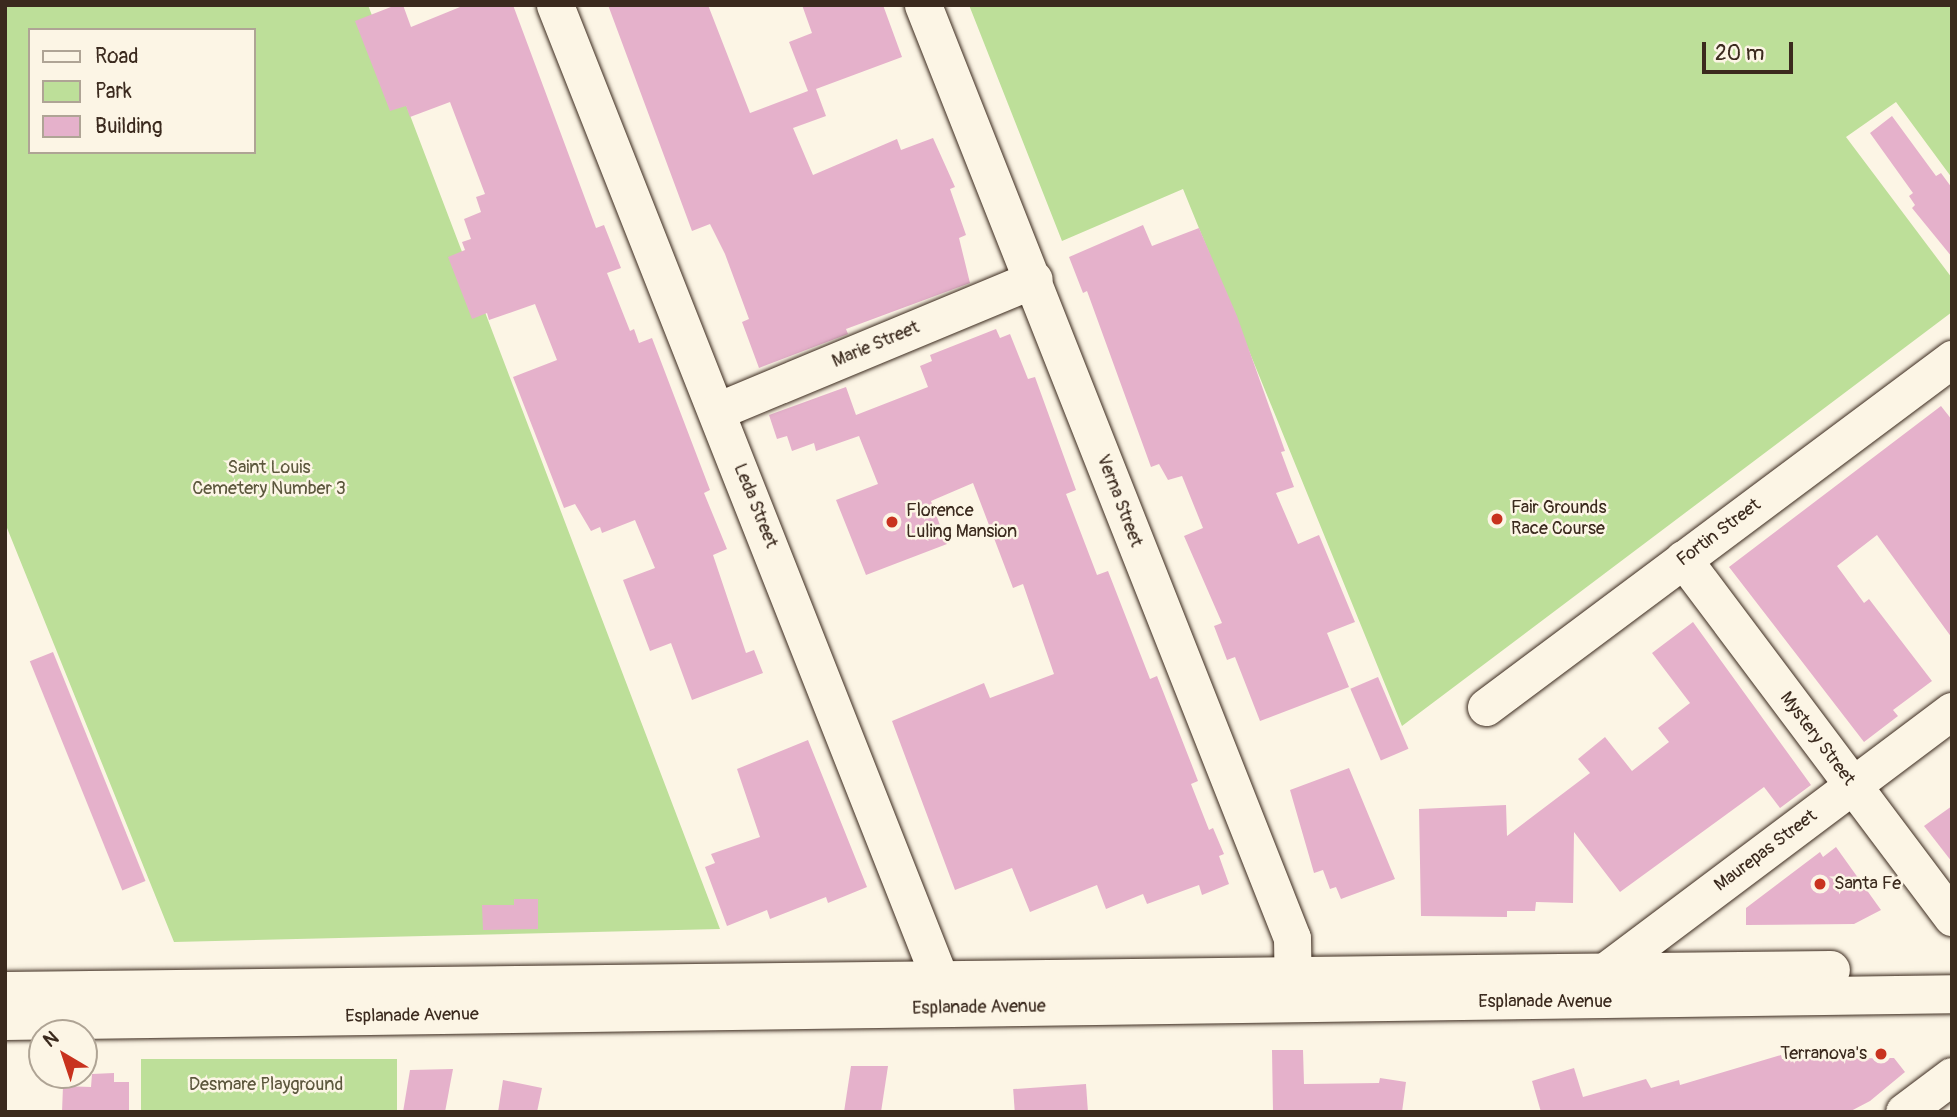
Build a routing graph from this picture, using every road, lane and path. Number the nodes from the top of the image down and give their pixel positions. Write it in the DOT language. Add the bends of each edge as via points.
graph roads {
  1 [pos="555,5"];
  2 [pos="923,5"];
  3 [pos="1034,278"];
  4 [pos="1952,359"];
  5 [pos="717,411"];
  6 [pos="1683,559"];
  7 [pos="1486,707"];
  8 [pos="1952,711"];
  9 [pos="1852,787"];
  10 [pos="1952,917"];
  11 [pos="1952,970"];
  12 [pos="1603,987"];
  13 [pos="1293,988"];
  14 [pos="5,991"];
  15 [pos="1952,994"];
  16 [pos="947,995"];
  17 [pos="285,1003"];
  18 [pos="5,1021"];
  19 [pos="1952,1076"];
  20 [pos="1904,1112"];
  1 -- 5 [label="street, Leda Street"];
  2 -- 3 [label="street, Verna Street"];
  3 -- 5 [label="street, Marie Street"];
  3 -- 13 [label="street, Verna Street" via="1292,938"];
  4 -- 6 [label="street, Fortin Street"];
  5 -- 16 [label="street, Leda Street"];
  6 -- 7 [label="street, Fortin Street"];
  6 -- 9 [label="street, Mystery Street"];
  8 -- 9 [label="street, Maurepas Street"];
  9 -- 10 [label="street, Mystery Street"];
  9 -- 12 [label="street, Maurepas Street"];
  11 -- 12 [label="street, Esplanade Avenue"];
  12 -- 13 [label="street, Esplanade Avenue"];
  12 -- 15 [label="street, Esplanade Avenue"];
  13 -- 16 [label="street, Esplanade Avenue"];
  14 -- 17 [label="street, Esplanade Avenue"];
  16 -- 17 [label="street, Esplanade Avenue"];
  17 -- 18 [label="street, Esplanade Avenue"];
  19 -- 20 [label="street"];
}
